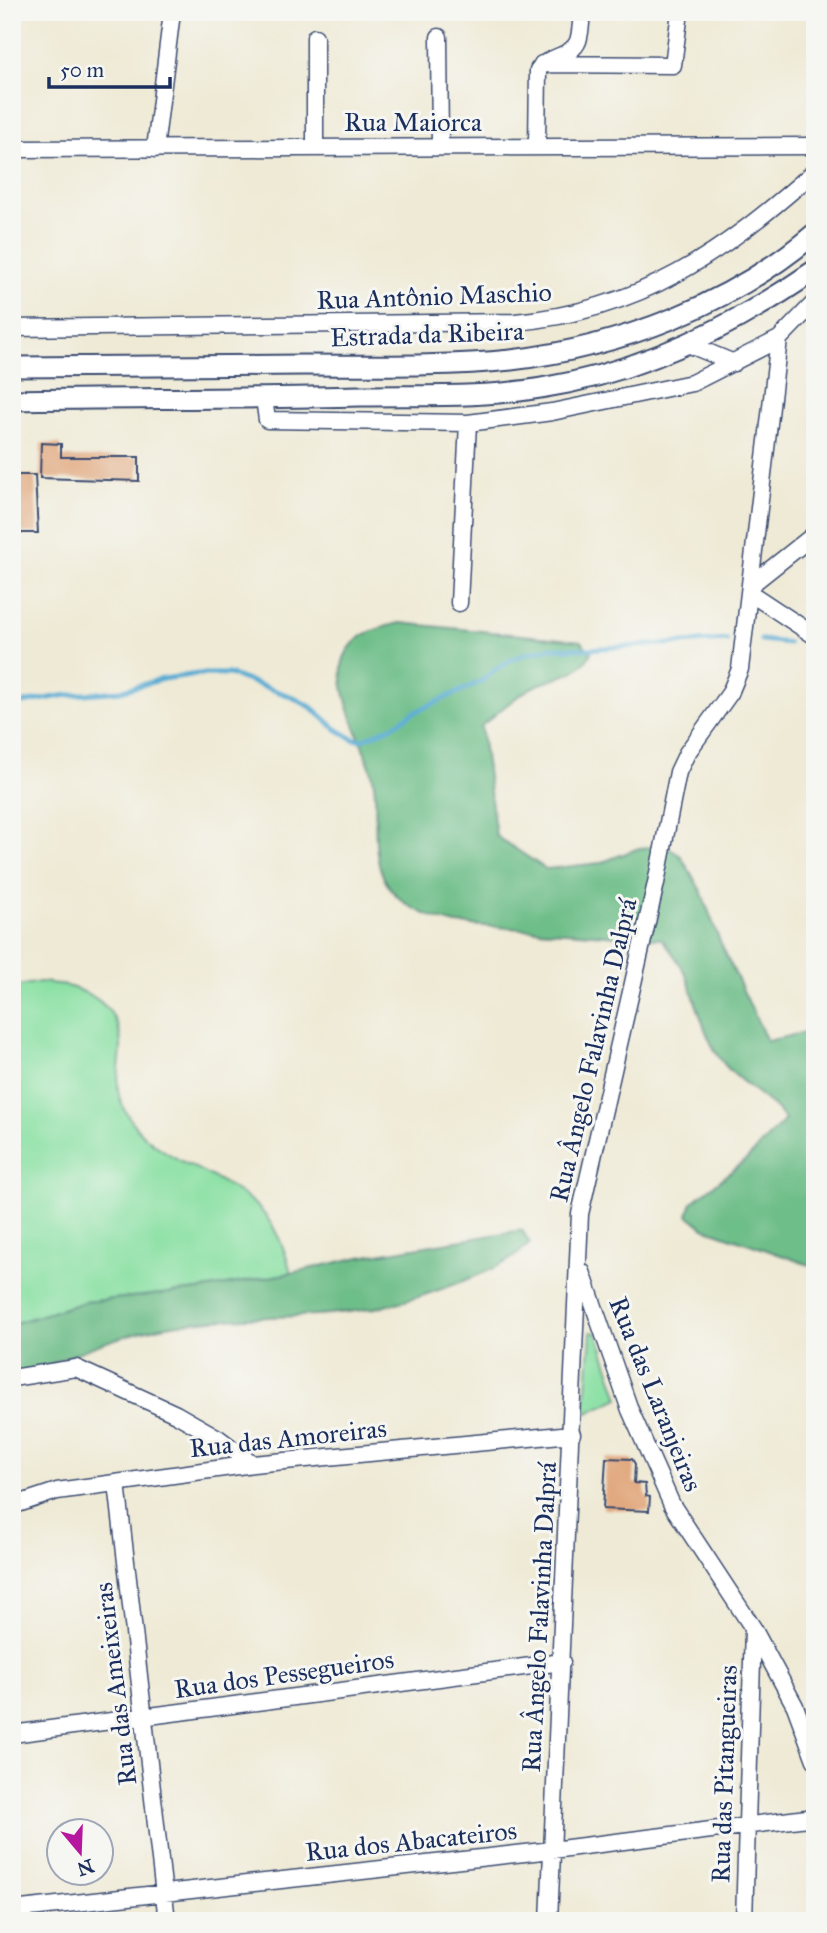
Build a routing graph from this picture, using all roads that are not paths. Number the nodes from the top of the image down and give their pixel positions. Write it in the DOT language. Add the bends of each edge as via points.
graph roads {
  1 [pos="172,12"];
  2 [pos="582,12"];
  3 [pos="680,12"];
  4 [pos="315,37"];
  5 [pos="439,37"];
  6 [pos="542,64"];
  7 [pos="440,146"];
  8 [pos="537,146"];
  9 [pos="815,146"];
  10 [pos="315,147"];
  11 [pos="12,149"];
  12 [pos="155,149"];
  13 [pos="815,171"];
  14 [pos="815,233"];
  15 [pos="815,270"];
  16 [pos="815,302"];
  17 [pos="12,328"];
  18 [pos="779,339"];
  19 [pos="688,344"];
  20 [pos="734,363"];
  21 [pos="12,367"];
  22 [pos="264,398"];
  23 [pos="12,400"];
  24 [pos="468,424"];
  25 [pos="815,534"];
  26 [pos="751,588"];
  27 [pos="459,603"];
  28 [pos="815,636"];
  29 [pos="579,1263"];
  30 [pos="12,1378"];
  31 [pos="572,1434"];
  32 [pos="253,1464"];
  33 [pos="117,1483"];
  34 [pos="12,1506"];
  35 [pos="753,1628"];
  36 [pos="562,1662"];
  37 [pos="143,1717"];
  38 [pos="12,1734"];
  39 [pos="815,1760"];
  40 [pos="815,1817"];
  41 [pos="749,1828"];
  42 [pos="552,1850"];
  43 [pos="164,1892"];
  44 [pos="12,1910"];
  45 [pos="167,1921"];
  46 [pos="549,1921"];
  47 [pos="744,1921"];
  1 -- 12 [label="street"];
  2 -- 6 [label="street" via="578,43"];
  3 -- 6 [label="street" via="673,65"];
  4 -- 10 [label="street"];
  5 -- 7 [label="street"];
  6 -- 8 [label="street" via="538,70"];
  7 -- 8 [label="street, Rua Maiorca"];
  7 -- 10 [label="street, Rua Maiorca"];
  8 -- 9 [label="street, Rua Maiorca"];
  10 -- 12 [label="street, Rua Maiorca"];
  11 -- 12 [label="street, Rua Maiorca"];
  13 -- 17 [label="street, Rua Antônio Maschio" via="703,260 589,312 515,322"];
  14 -- 21 [label="main road, Estrada da Ribeira" via="753,278 700,306 610,341 538,356 383,365"];
  15 -- 19 [label="main road" via="736,321"];
  16 -- 18 [label="street"];
  18 -- 20 [label="street"];
  18 -- 26 [label="street, Rua Ângelo Falavinha Dalprá"];
  19 -- 20 [label="street"];
  19 -- 22 [label="main road" via="623,368 541,388"];
  20 -- 24 [label="street" via="692,383"];
  22 -- 23 [label="main road"];
  22 -- 24 [label="street" via="267,421"];
  24 -- 27 [label="street"];
  25 -- 26 [label="street"];
  26 -- 28 [label="street"];
  26 -- 29 [label="street, Rua Ângelo Falavinha Dalprá" via="735,681 678,772 586,1180"];
  29 -- 31 [label="street, Rua Ângelo Falavinha Dalprá"];
  29 -- 35 [label="street, Rua das Laranjeiras" via="630,1410 672,1505"];
  30 -- 32 [label="street" via="76,1368 176,1414"];
  31 -- 32 [label="street, Rua das Amoreiras"];
  31 -- 36 [label="street, Rua Ângelo Falavinha Dalprá"];
  32 -- 33 [label="street, Rua das Amoreiras"];
  33 -- 34 [label="street, Rua das Amoreiras" via="57,1491"];
  33 -- 37 [label="street, Rua das Ameixeiras"];
  35 -- 39 [label="street, Rua das Laranjeiras" via="795,1706"];
  35 -- 41 [label="street, Rua das Pitangueiras"];
  36 -- 37 [label="street, Rua dos Pessegueiros"];
  36 -- 42 [label="street, Rua Ângelo Falavinha Dalprá"];
  37 -- 38 [label="street, Rua dos Pessegueiros"];
  37 -- 43 [label="street, Rua das Ameixeiras"];
  40 -- 41 [label="street, Rua dos Abacateiros"];
  41 -- 42 [label="street, Rua dos Abacateiros"];
  41 -- 47 [label="street, Rua das Pitangueiras"];
  42 -- 43 [label="street, Rua dos Abacateiros"];
  42 -- 46 [label="street, Rua Ângelo Falavinha Dalprá"];
  43 -- 44 [label="street, Rua dos Abacateiros"];
  43 -- 45 [label="street, Rua das Ameixeiras"];
}
